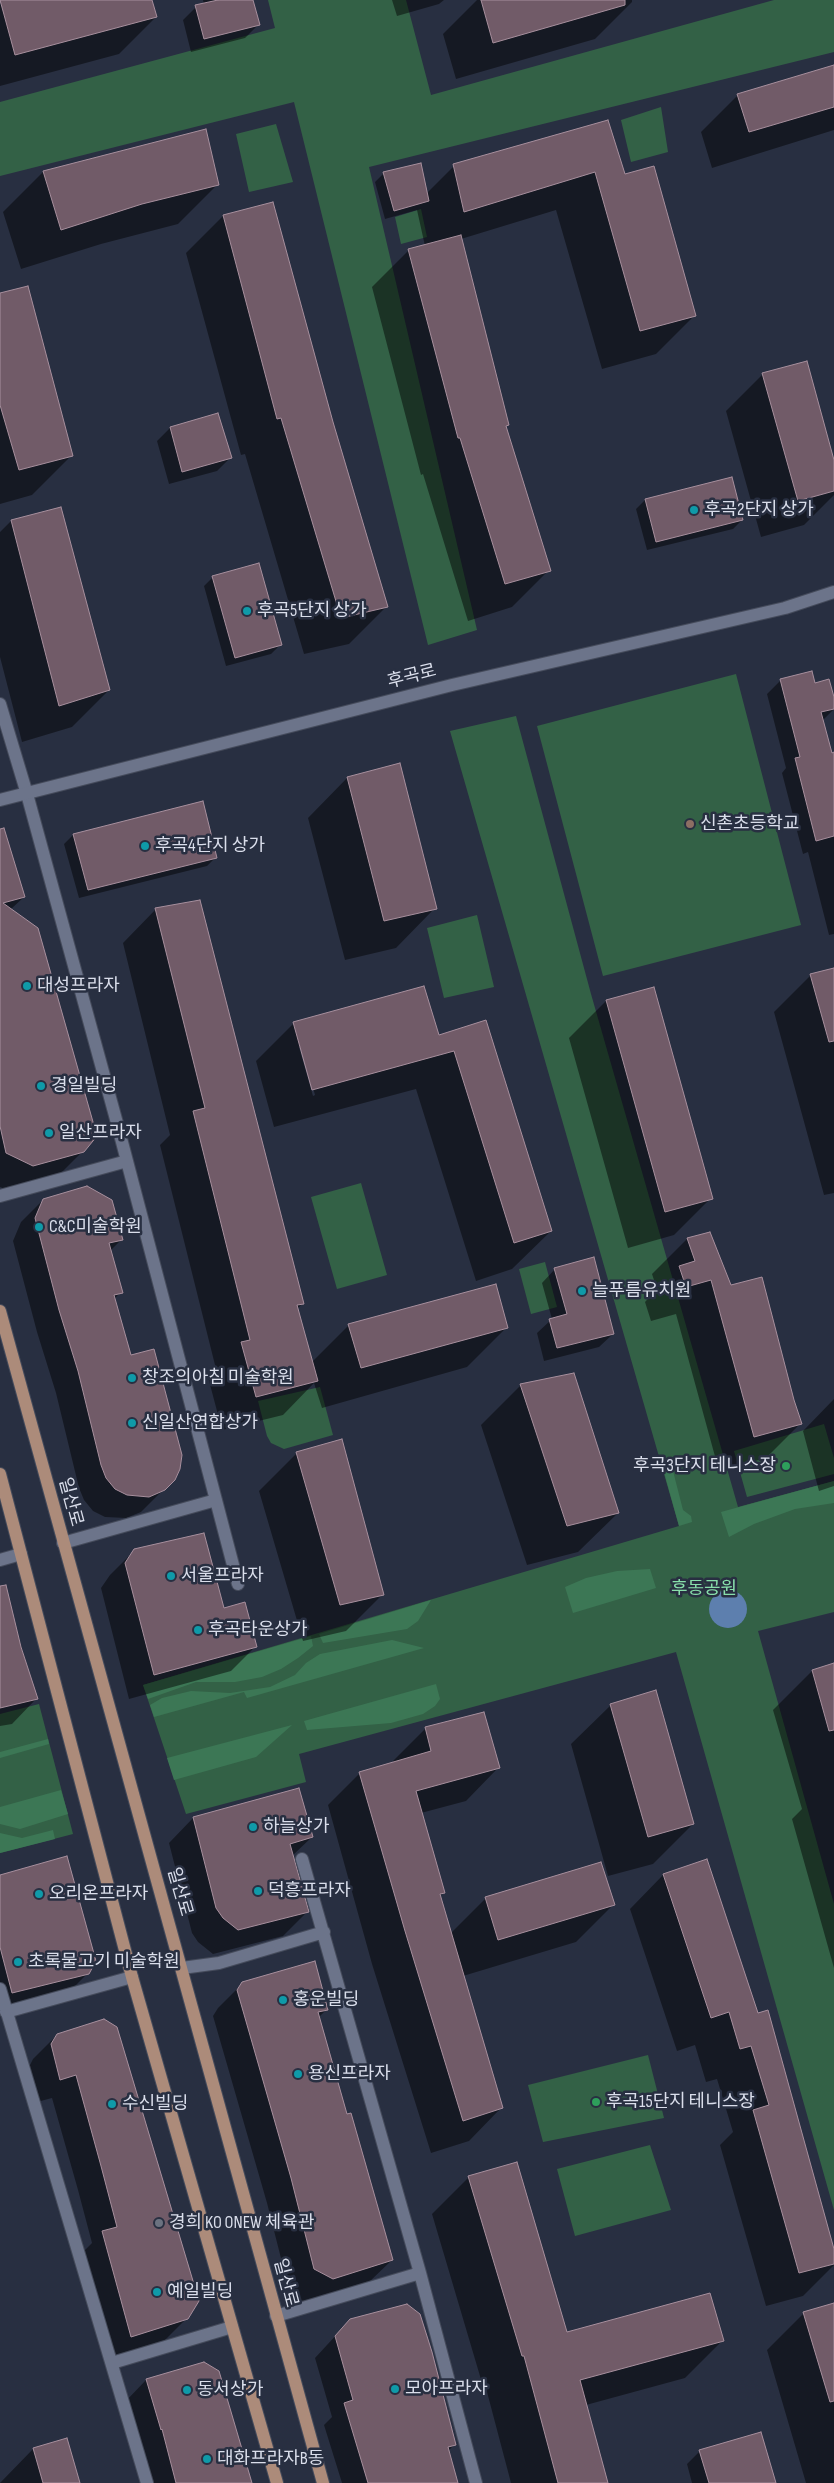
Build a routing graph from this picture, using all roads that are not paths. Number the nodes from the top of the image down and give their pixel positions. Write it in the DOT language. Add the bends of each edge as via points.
graph roads {
  1 [pos="834,592"];
  2 [pos="0,704"];
  3 [pos="27,794"];
  4 [pos="0,800"];
  5 [pos="127,1160"];
  6 [pos="0,1196"];
  7 [pos="0,1311"];
  8 [pos="0,1474"];
  9 [pos="216,1500"];
  10 [pos="63,1544"];
  11 [pos="21,1554"];
  12 [pos="0,1560"];
  13 [pos="238,1584"];
  14 [pos="302,1859"];
  15 [pos="324,1932"];
  16 [pos="182,1968"];
  17 [pos="132,1977"];
  18 [pos="0,1989"];
  19 [pos="6,2012"];
  20 [pos="420,2273"];
  21 [pos="276,2316"];
  22 [pos="232,2327"];
  23 [pos="112,2363"];
  24 [pos="147,2483"];
  25 [pos="277,2483"];
  26 [pos="322,2483"];
  27 [pos="476,2483"];
  1 -- 3 [label="street, 후곡로" via="785,608 443,687"];
  2 -- 3 [label="street"];
  3 -- 4 [label="street, 후곡로"];
  3 -- 5 [label="street"];
  5 -- 6 [label="street"];
  5 -- 9 [label="street"];
  7 -- 10 [label="main road, 일산로"];
  8 -- 11 [label="main road"];
  9 -- 10 [label="street"];
  9 -- 13 [label="street"];
  10 -- 16 [label="main road, 일산로"];
  11 -- 12 [label="street"];
  11 -- 17 [label="main road"];
  14 -- 15 [label="street"];
  15 -- 16 [label="street" via="219,1963"];
  15 -- 20 [label="street"];
  16 -- 21 [label="main road, 일산로"];
  17 -- 19 [label="street"];
  17 -- 22 [label="main road"];
  18 -- 19 [label="street"];
  19 -- 23 [label="street"];
  20 -- 21 [label="street"];
  20 -- 27 [label="street"];
  21 -- 26 [label="main road, 일산로"];
  22 -- 23 [label="street"];
  22 -- 25 [label="main road"];
  23 -- 24 [label="street"];
}
